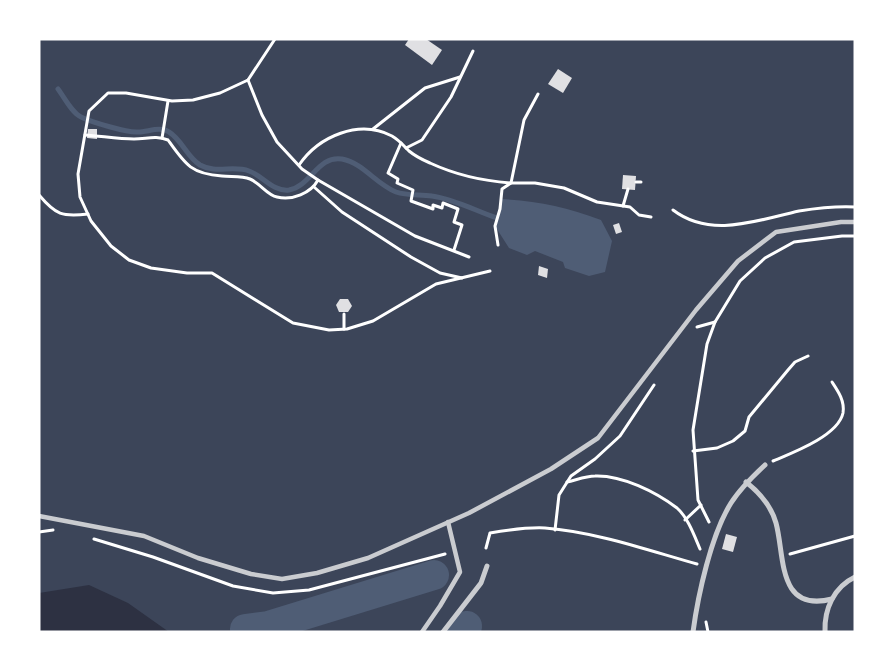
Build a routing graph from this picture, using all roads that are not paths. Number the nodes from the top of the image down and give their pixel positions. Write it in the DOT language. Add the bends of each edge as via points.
graph roads {
  1 [pos="855,222"];
  2 [pos="765,465"];
  3 [pos="746,482"];
  4 [pos="39,516"];
  5 [pos="448,522"];
  6 [pos="487,566"];
  7 [pos="855,577"];
  8 [pos="832,599"];
  9 [pos="422,632"];
  10 [pos="443,632"];
  11 [pos="693,632"];
  12 [pos="825,632"];
  1 -- 5 [label="lane" via="776,232 738,261 598,438 551,469"];
  2 -- 3 [label="street"];
  3 -- 8 [label="street" via="769,505 786,578 797,594 817,603"];
  3 -- 11 [label="street" via="716,536"];
  4 -- 5 [label="lane" via="144,536 198,558 282,579 368,558"];
  5 -- 9 [label="lane" via="460,572"];
  6 -- 10 [label="street" via="481,583"];
  7 -- 8 [label="street"];
  8 -- 12 [label="street"];
}
